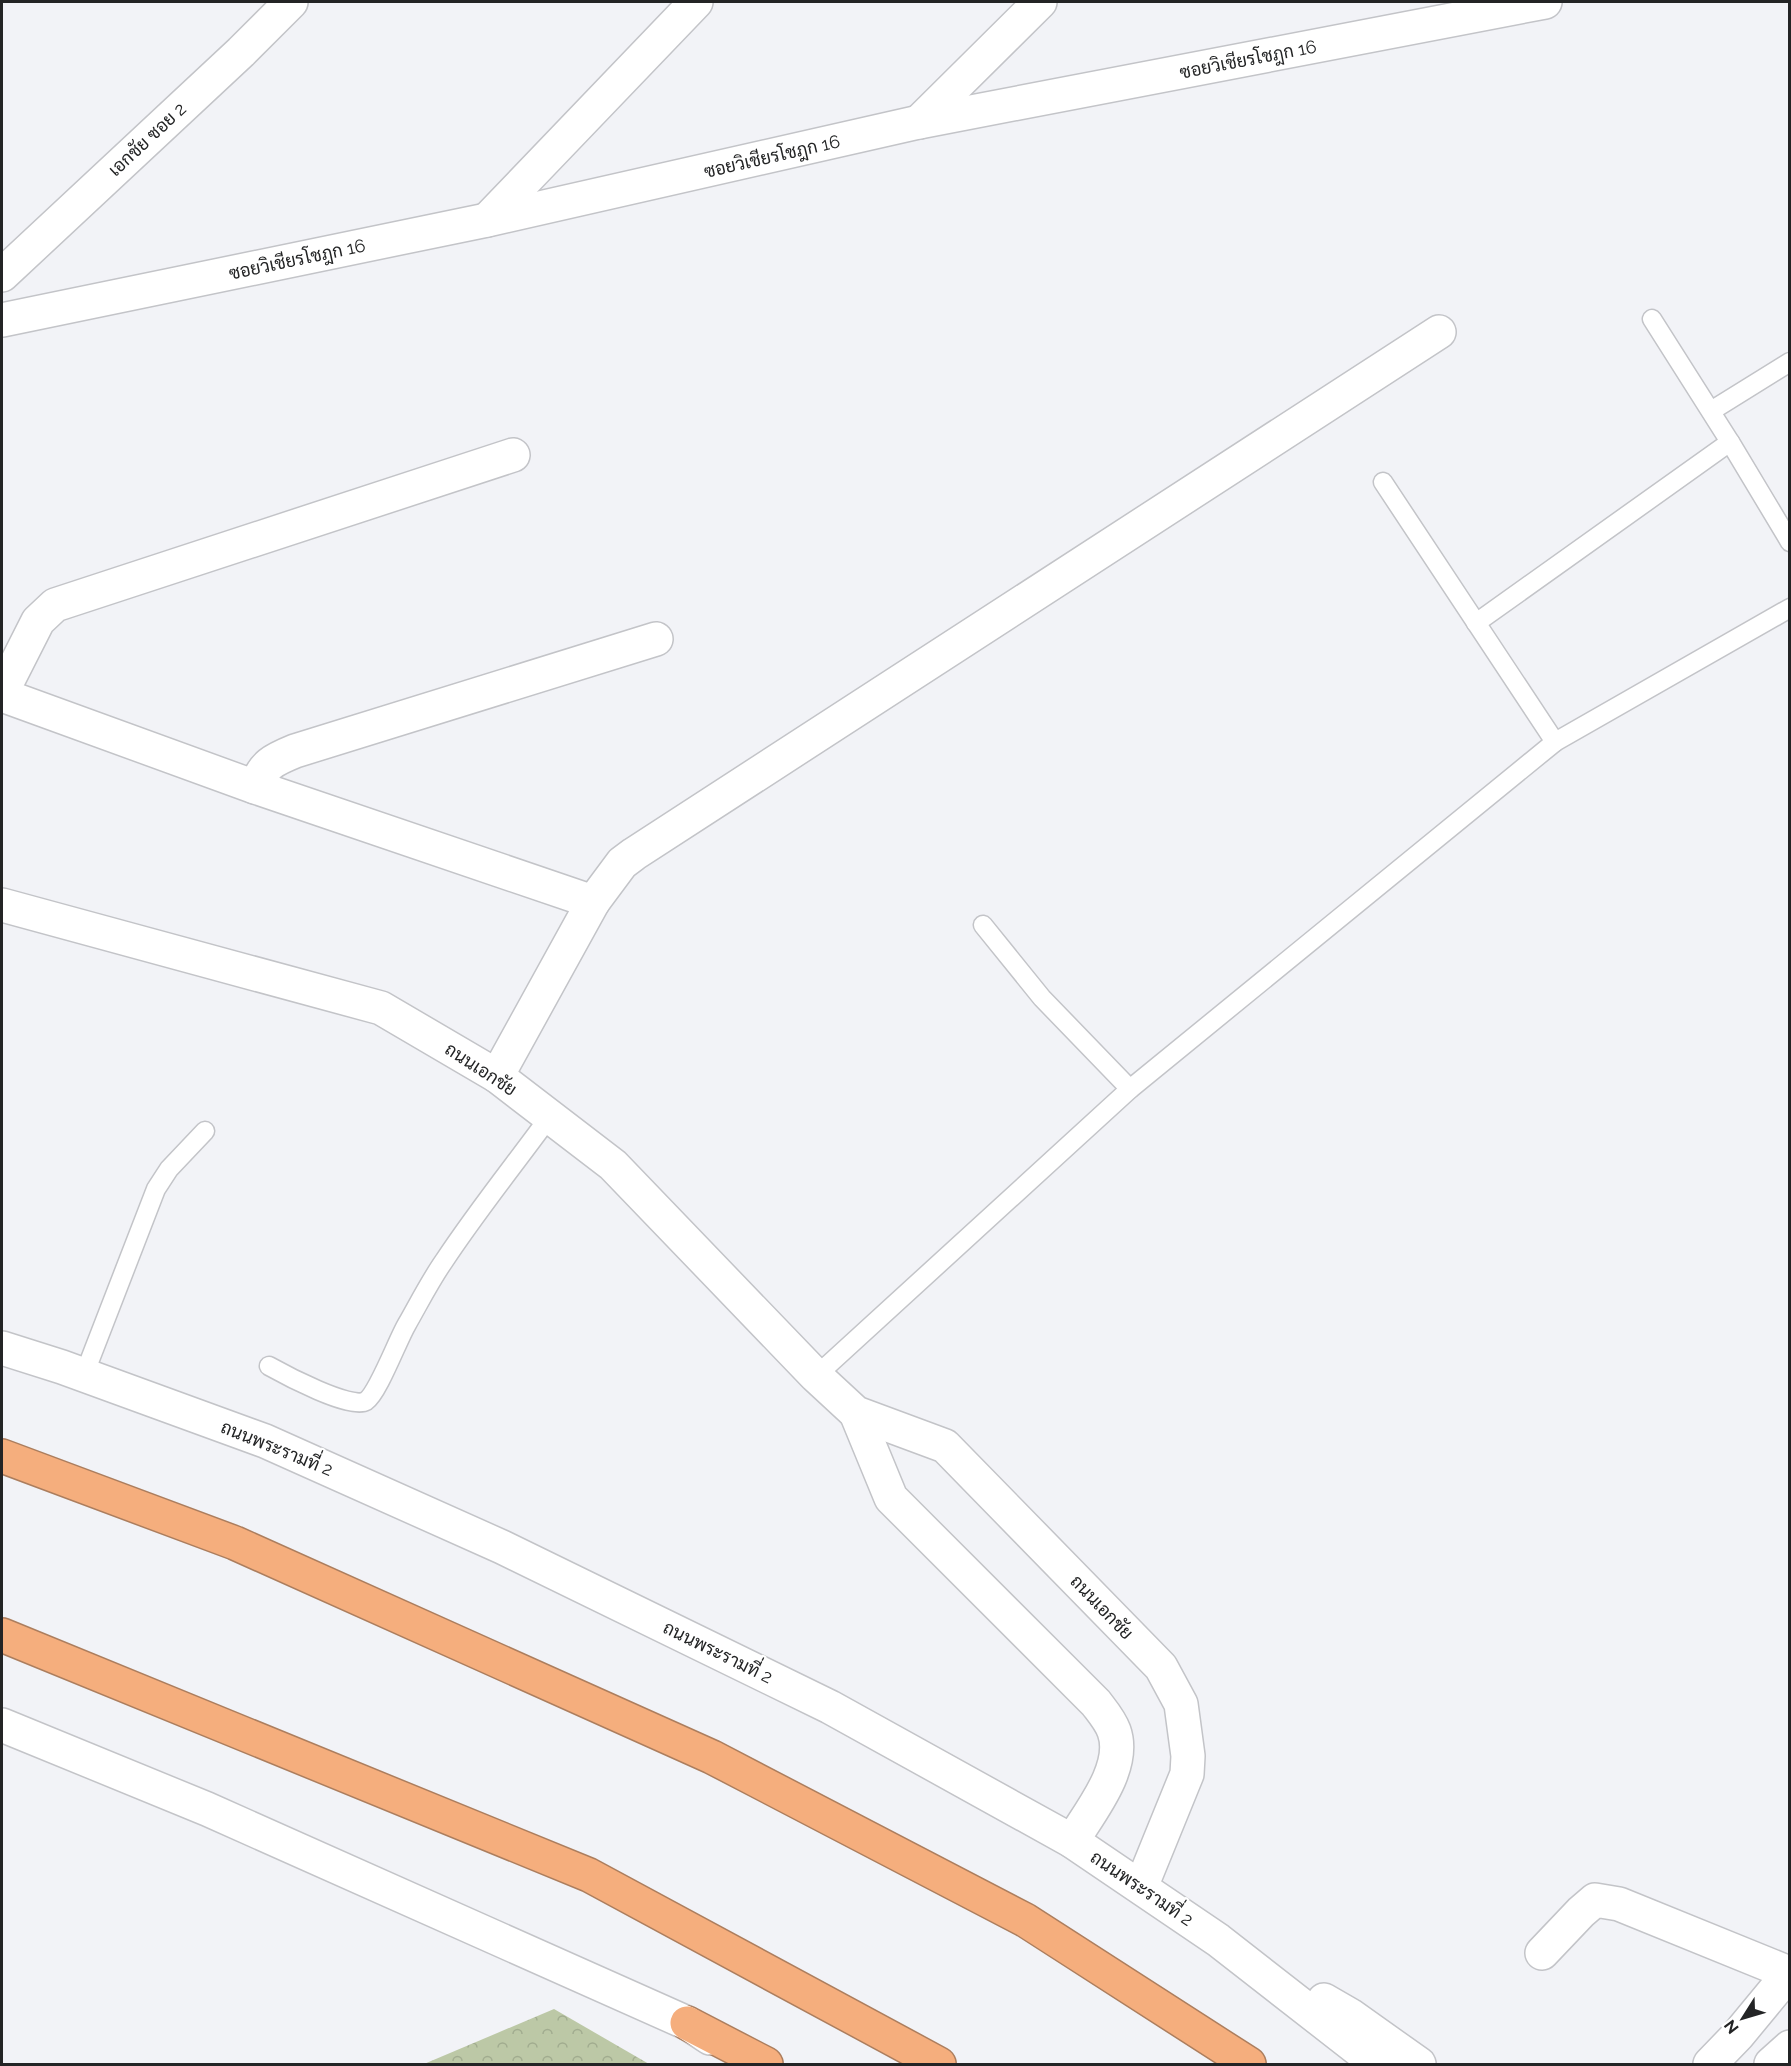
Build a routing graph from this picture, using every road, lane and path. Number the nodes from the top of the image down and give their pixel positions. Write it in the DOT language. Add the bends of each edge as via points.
graph roads {
  1 [pos="291,2"];
  2 [pos="696,2"];
  3 [pos="1040,2"];
  4 [pos="1545,2"];
  5 [pos="919,123"];
  6 [pos="487,220"];
  7 [pos="2,275"];
  8 [pos="1652,319"];
  9 [pos="2,320"];
  10 [pos="1439,332"];
  11 [pos="1790,362"];
  12 [pos="1711,411"];
  13 [pos="1730,442"];
  14 [pos="513,455"];
  15 [pos="1383,482"];
  16 [pos="1790,542"];
  17 [pos="1790,608"];
  18 [pos="1476,623"];
  19 [pos="656,639"];
  20 [pos="2,693"];
  21 [pos="1556,742"];
  22 [pos="255,787"];
  23 [pos="593,902"];
  24 [pos="2,905"];
  25 [pos="983,925"];
  26 [pos="497,1076"];
  27 [pos="1130,1089"];
  28 [pos="550,1116"];
  29 [pos="205,1131"];
  30 [pos="2,1348"];
  31 [pos="269,1366"];
  32 [pos="84,1375"];
  33 [pos="816,1376"];
  34 [pos="856,1413"];
  35 [pos="2,1456"];
  36 [pos="2,1635"];
  37 [pos="2,1725"];
  38 [pos="1072,1842"];
  39 [pos="1141,1887"];
  40 [pos="1218,1940"];
  41 [pos="1542,1953"];
  42 [pos="1789,1972"];
  43 [pos="687,2023"];
  44 [pos="1790,2047"];
  45 [pos="752,2064"];
  46 [pos="766,2064"];
  47 [pos="939,2064"];
  48 [pos="1249,2064"];
  49 [pos="1377,2064"];
  50 [pos="1419,2064"];
  51 [pos="1710,2064"];
  52 [pos="1771,2064"];
  1 -- 7 [label="street, เอกชัย ซอย 2"];
  2 -- 6 [label="street"];
  3 -- 5 [label="street"];
  4 -- 5 [label="street, ซอยวิเชียรโชฎก 16"];
  5 -- 6 [label="street, ซอยวิเชียรโชฎก 16"];
  6 -- 9 [label="street, ซอยวิเชียรโชฎก 16"];
  8 -- 12 [label="lane"];
  10 -- 23 [label="street" via="634,854 622,863"];
  11 -- 12 [label="lane"];
  12 -- 13 [label="lane"];
  13 -- 16 [label="lane"];
  13 -- 18 [label="lane"];
  14 -- 20 [label="street" via="55,605 38,621"];
  15 -- 18 [label="lane"];
  17 -- 21 [label="lane"];
  18 -- 21 [label="lane"];
  19 -- 22 [label="street" via="295,750 266,766"];
  20 -- 22 [label="street"];
  21 -- 27 [label="lane"];
  22 -- 23 [label="street"];
  23 -- 26 [label="street"];
  24 -- 26 [label="street, ถนนเอกชัย" via="381,1008"];
  25 -- 27 [label="lane" via="1042,998"];
  26 -- 28 [label="street, ถนนเอกชัย"];
  27 -- 33 [label="lane"];
  28 -- 31 [label="lane" via="443,1261 398,1340 374,1393 366,1401 343,1399"];
  28 -- 33 [label="street, ถนนเอกชัย" via="613,1165"];
  29 -- 32 [label="lane" via="156,1189"];
  30 -- 32 [label="street, ถนนพระรามที่ 2"];
  32 -- 38 [label="street, ถนนพระรามที่ 2" via="265,1441 502,1547 830,1707"];
  33 -- 34 [label="street, ถนนเอกชัย"];
  34 -- 38 [label="street, ถนนเอกชัย" via="891,1498 1096,1703 1111,1725 1117,1751 1112,1775"];
  34 -- 39 [label="street, ถนนเอกชัย" via="945,1446 1161,1668 1181,1704 1188,1756 1186,1774"];
  35 -- 48 [label="highway" via="235,1543 712,1757 1025,1920"];
  36 -- 47 [label="highway" via="589,1875"];
  37 -- 43 [label="street" via="207,1809"];
  38 -- 39 [label="street, ถนนพระรามที่ 2"];
  39 -- 40 [label="street, ถนนพระรามที่ 2"];
  40 -- 49 [label="street, ถนนพระรามที่ 2"];
  40 -- 50 [label="street" via="1350,2014"];
  41 -- 42 [label="street" via="1595,1900 1619,1904"];
  42 -- 51 [label="street"];
  43 -- 45 [label="street"];
  43 -- 46 [label="highway"];
  44 -- 52 [label="street"];
}
